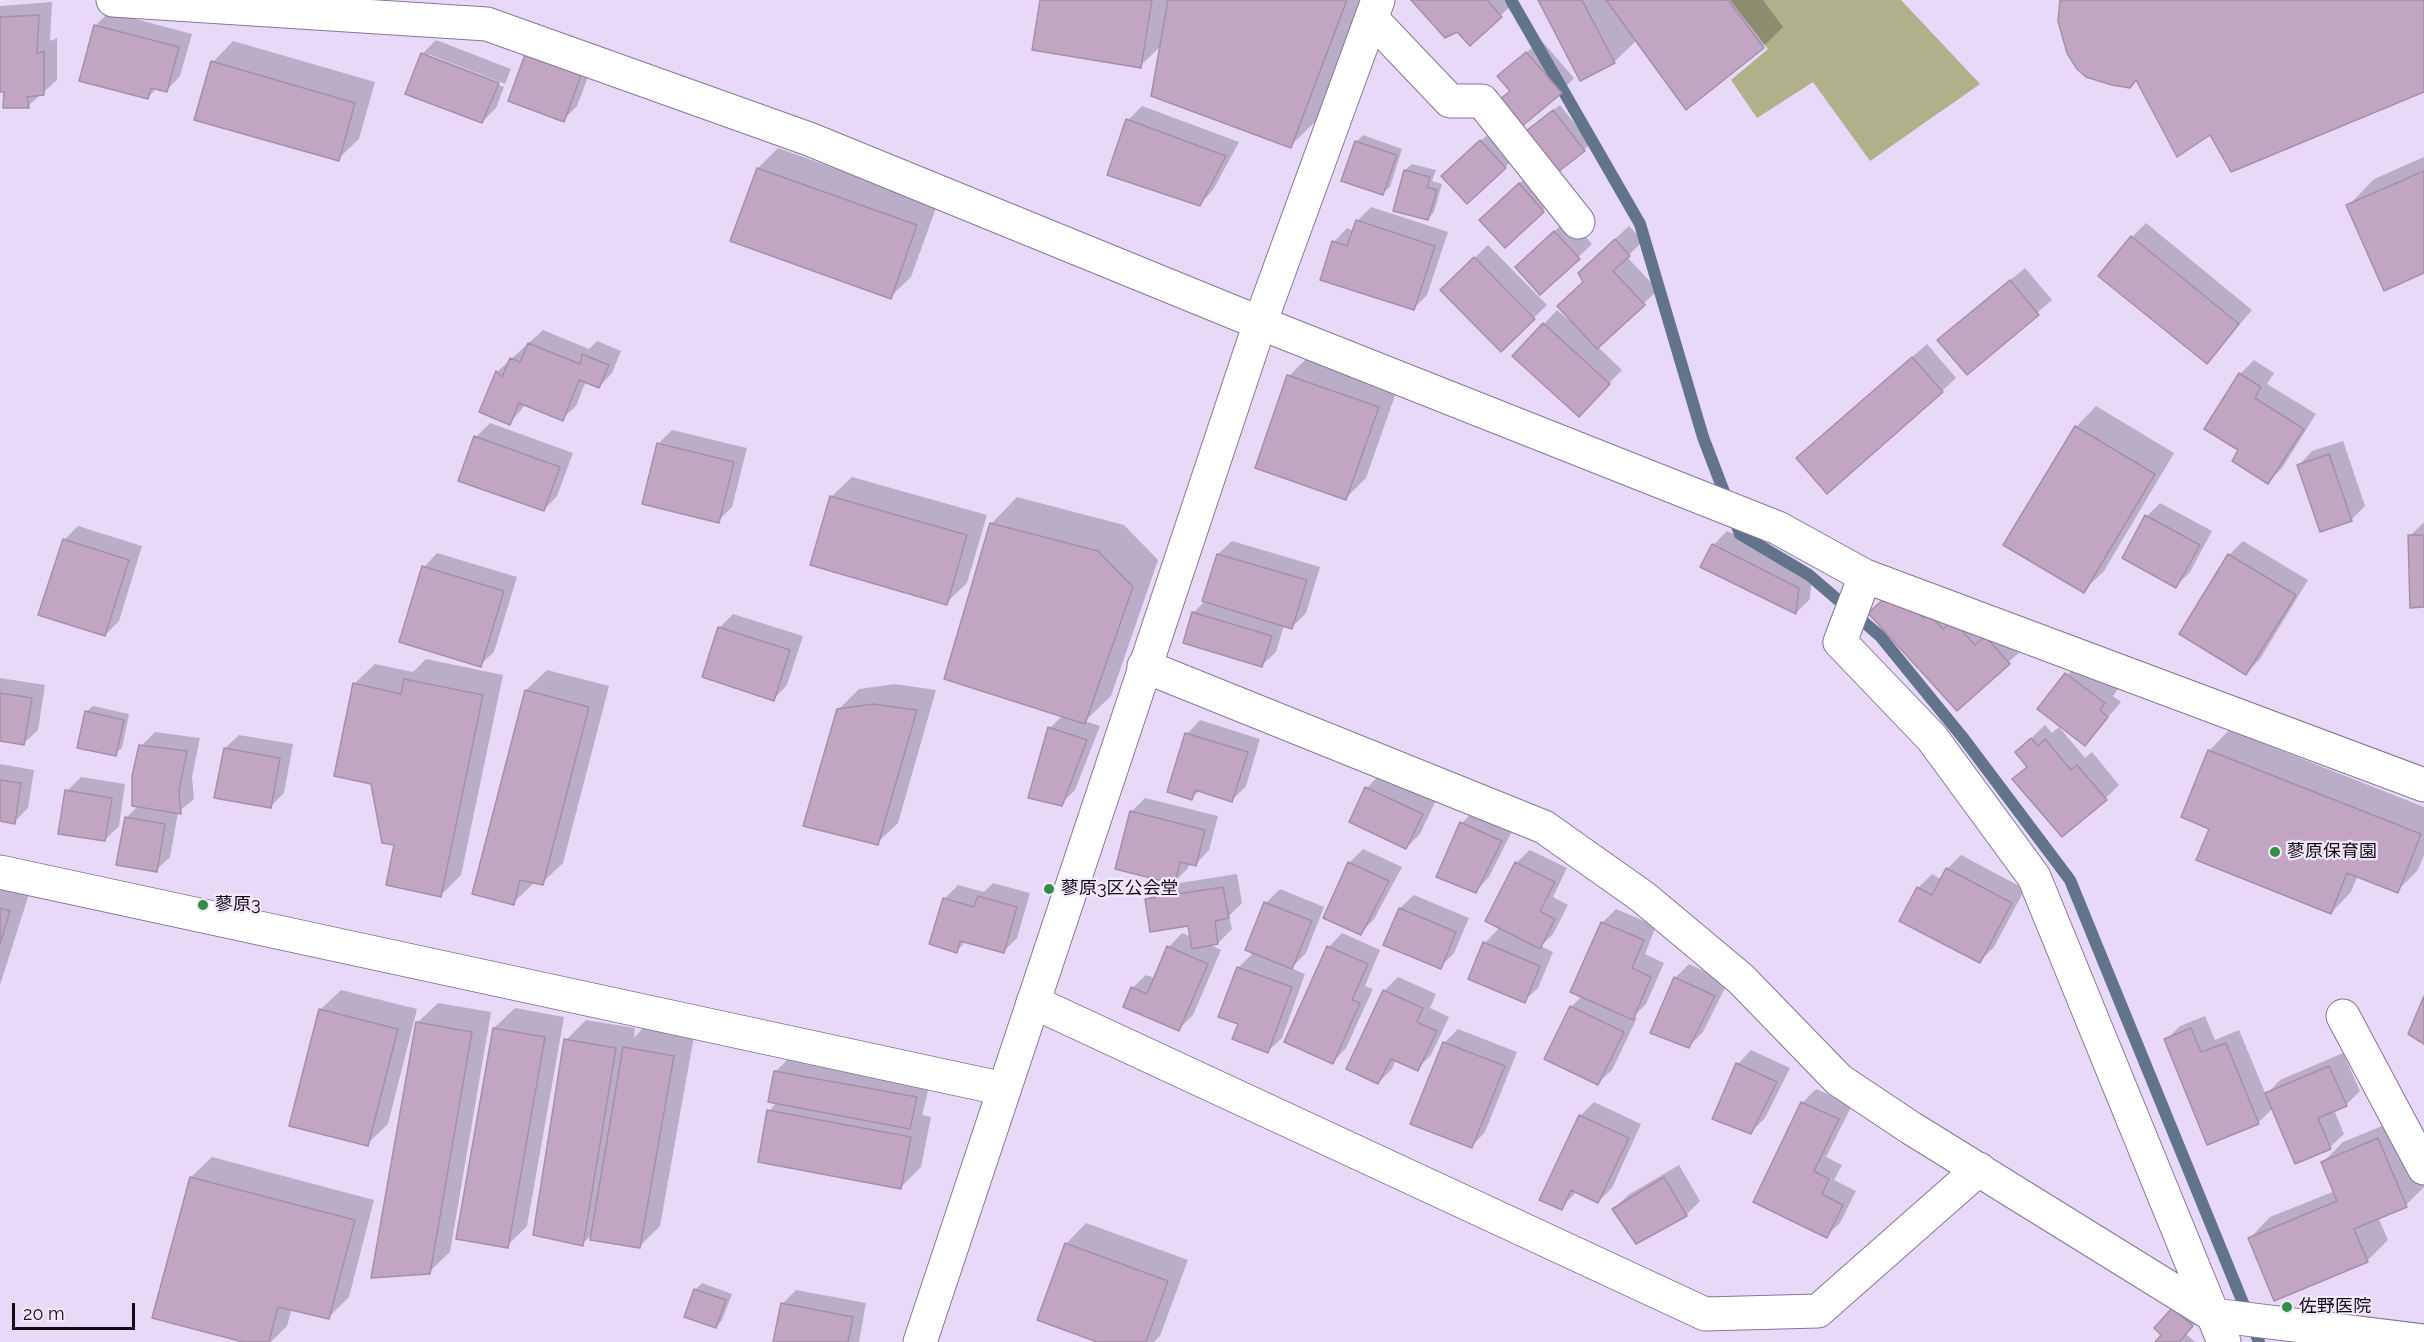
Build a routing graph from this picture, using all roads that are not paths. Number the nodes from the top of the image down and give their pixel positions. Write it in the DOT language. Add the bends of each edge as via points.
graph roads {
  1 [pos="113,0"];
  2 [pos="1375,9"];
  3 [pos="492,12"];
  4 [pos="1578,222"];
  5 [pos="1260,323"];
  6 [pos="1865,576"];
  7 [pos="1144,666"];
  8 [pos="2424,785"];
  9 [pos="0,872"];
  10 [pos="1033,1002"];
  11 [pos="2343,1016"];
  12 [pos="1004,1089"];
  13 [pos="1979,1168"];
  14 [pos="2424,1168"];
  15 [pos="2219,1328"];
  16 [pos="2424,1341"];
  17 [pos="920,1342"];
  1 -- 3 [label="street"];
  2 -- 4 [label="street" via="1450,101 1482,101"];
  2 -- 5 [label="street"];
  3 -- 5 [label="street"];
  5 -- 6 [label="street" via="1778,528"];
  5 -- 7 [label="street"];
  6 -- 8 [label="street"];
  6 -- 15 [label="street" via="1840,642 1932,738 2034,878"];
  7 -- 10 [label="street"];
  7 -- 13 [label="street" via="1544,827 1643,897 1741,979 1839,1080"];
  9 -- 12 [label="street"];
  10 -- 12 [label="street"];
  10 -- 13 [label="street" via="1705,1314 1818,1311"];
  11 -- 14 [label="street"];
  12 -- 17 [label="street"];
  13 -- 15 [label="street"];
  15 -- 16 [label="street"];
}
